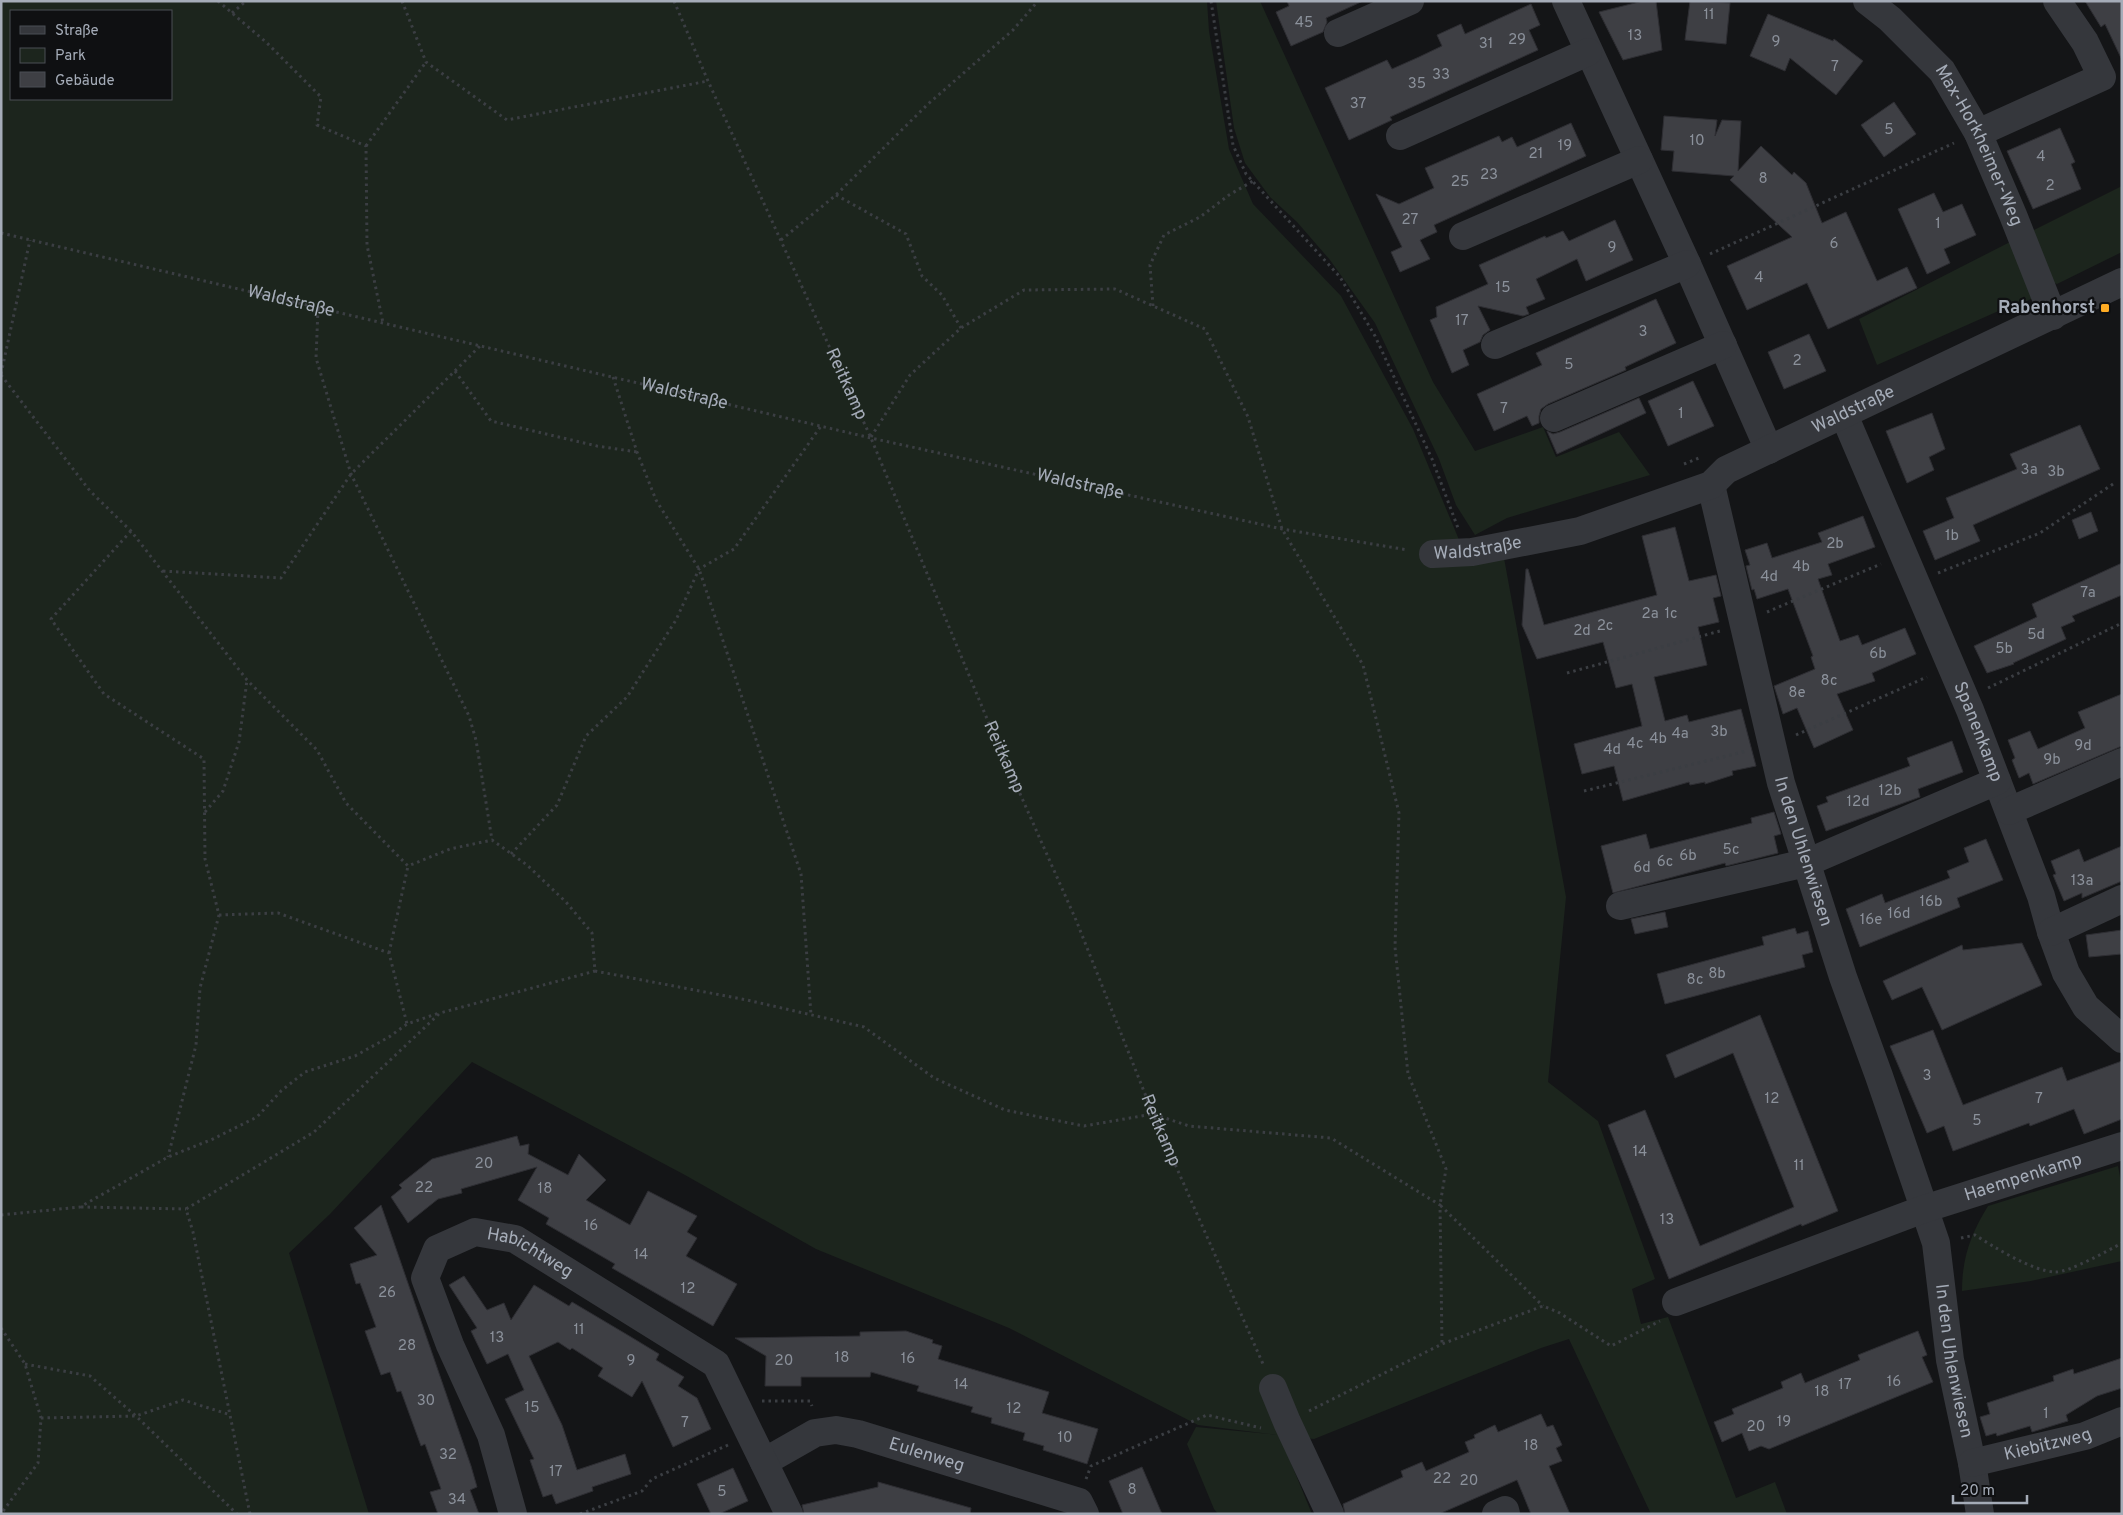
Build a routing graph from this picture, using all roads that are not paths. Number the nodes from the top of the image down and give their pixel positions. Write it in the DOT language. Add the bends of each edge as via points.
graph roads {
  1 [pos="1410,1"];
  2 [pos="1566,1"];
  3 [pos="1867,1"];
  4 [pos="2057,1"];
  5 [pos="1338,33"];
  6 [pos="1588,52"];
  7 [pos="1978,134"];
  8 [pos="1400,136"];
  9 [pos="1639,160"];
  10 [pos="1463,236"];
  11 [pos="1687,264"];
  12 [pos="2122,282"];
  13 [pos="2053,316"];
  14 [pos="1495,345"];
  15 [pos="1723,345"];
  16 [pos="1844,414"];
  17 [pos="1554,418"];
  18 [pos="1769,450"];
  19 [pos="1710,485"];
  20 [pos="1433,554"];
  21 [pos="2122,762"];
  22 [pos="1997,781"];
  23 [pos="2009,811"];
  24 [pos="1806,863"];
  25 [pos="2122,899"];
  26 [pos="1620,906"];
  27 [pos="2051,932"];
  28 [pos="2122,1039"];
  29 [pos="2122,1146"];
  30 [pos="1924,1209"];
  31 [pos="1676,1302"];
  32 [pos="1273,1388"];
  33 [pos="2122,1421"];
  34 [pos="764,1462"];
  35 [pos="1972,1464"];
  36 [pos="1082,1508"];
  37 [pos="513,1514"];
  38 [pos="789,1514"];
  39 [pos="1330,1514"];
  40 [pos="1496,1514"];
  41 [pos="1506,1514"];
  42 [pos="1980,1514"];
  1 -- 5 [label="street"];
  2 -- 6 [label="street"];
  3 -- 7 [label="street, Max-Horkheimer-Weg" via="1890,19 1942,71"];
  4 -- 7 [label="street" via="2085,42 2102,77"];
  6 -- 8 [label="street"];
  6 -- 9 [label="street"];
  7 -- 13 [label="street, Max-Horkheimer-Weg"];
  9 -- 10 [label="street"];
  9 -- 11 [label="street"];
  11 -- 14 [label="street"];
  11 -- 15 [label="street"];
  12 -- 13 [label="street, Waldstraße"];
  13 -- 16 [label="street, Waldstraße"];
  15 -- 17 [label="street"];
  15 -- 18 [label="street"];
  16 -- 18 [label="street, Waldstraße"];
  16 -- 22 [label="street, Spanenkamp"];
  18 -- 19 [label="street, Waldstraße" via="1726,470"];
  19 -- 20 [label="street, Waldstraße" via="1580,531 1472,552"];
  19 -- 24 [label="street, In den Uhlenwiesen" via="1780,783"];
  21 -- 23 [label="street"];
  22 -- 23 [label="street, Spanenkamp"];
  22 -- 24 [label="street"];
  23 -- 27 [label="street, Spanenkamp" via="2042,896"];
  24 -- 26 [label="street"];
  24 -- 30 [label="street, In den Uhlenwiesen"];
  25 -- 27 [label="street"];
  27 -- 28 [label="street, Spanenkamp" via="2066,973 2086,1007"];
  29 -- 30 [label="street, Haempenkamp"];
  30 -- 31 [label="street"];
  30 -- 35 [label="street, In den Uhlenwiesen" via="1936,1243 1950,1360"];
  32 -- 39 [label="street"];
  33 -- 35 [label="street, Kiebitzweg" via="2085,1436"];
  34 -- 36 [label="street, Eulenweg" via="815,1433 836,1430 858,1434"];
  34 -- 37 [label="street, Habichtweg" via="716,1364 515,1239 475,1232 437,1249 425,1278 450,1345 491,1435"];
  34 -- 38 [label="street, Habichtweg"];
  35 -- 42 [label="street, In den Uhlenwiesen"];
  40 -- 41 [label="street" via="1505,1510"];
}
